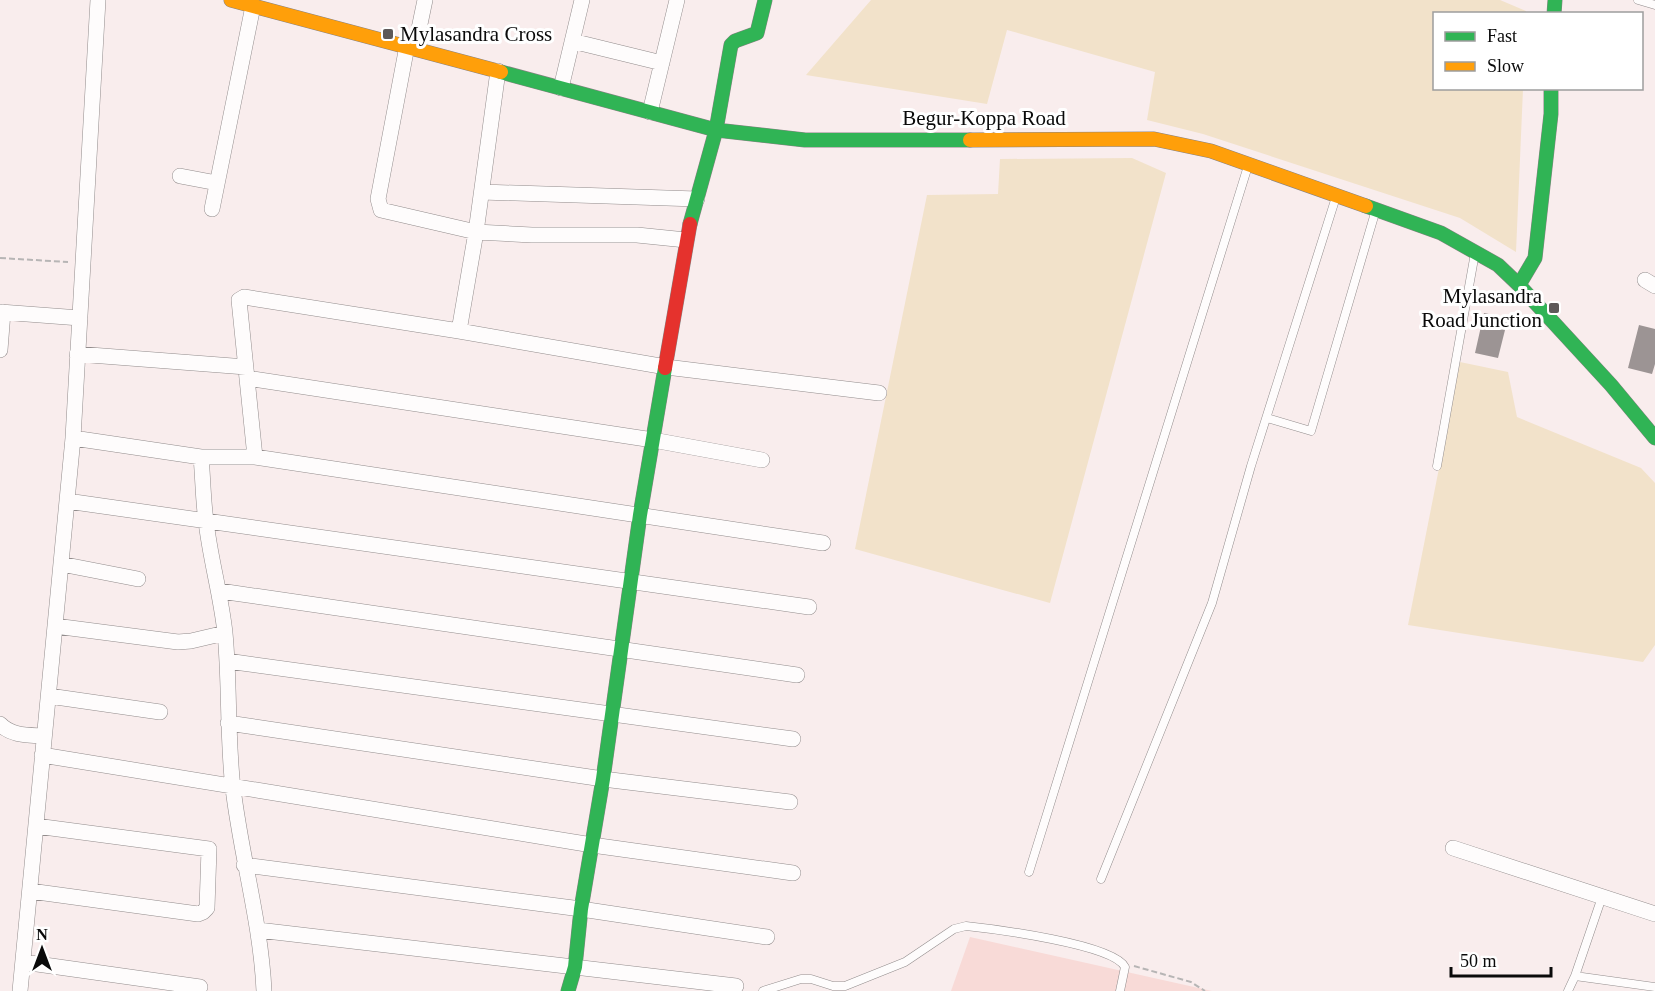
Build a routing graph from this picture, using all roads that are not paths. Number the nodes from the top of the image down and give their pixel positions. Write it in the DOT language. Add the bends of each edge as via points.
graph roads {
  1 [pos="98,0"];
  2 [pos="231,0"];
  3 [pos="425,0"];
  4 [pos="582,0"];
  5 [pos="765,0"];
  6 [pos="1638,0"];
  7 [pos="674,1"];
  8 [pos="1655,5"];
  9 [pos="253,6"];
  10 [pos="572,41"];
  11 [pos="411,47"];
  12 [pos="662,63"];
  13 [pos="498,71"];
  14 [pos="561,88"];
  15 [pos="1551,90"];
  16 [pos="650,112"];
  17 [pos="716,130"];
  18 [pos="1249,165"];
  19 [pos="180,176"];
  20 [pos="217,183"];
  21 [pos="482,192"];
  22 [pos="1336,196"];
  23 [pos="697,199"];
  24 [pos="212,209"];
  25 [pos="1376,211"];
  26 [pos="476,232"];
  27 [pos="686,240"];
  28 [pos="1476,252"];
  29 [pos="1519,285"];
  30 [pos="2,312"];
  31 [pos="80,318"];
  32 [pos="459,331"];
  33 [pos="0,350"];
  34 [pos="77,354"];
  35 [pos="666,367"];
  36 [pos="247,372"];
  37 [pos="879,393"];
  38 [pos="1267,418"];
  39 [pos="73,438"];
  40 [pos="1655,438"];
  41 [pos="654,440"];
  42 [pos="201,457"];
  43 [pos="255,457"];
  44 [pos="762,460"];
  45 [pos="1437,466"];
  46 [pos="67,501"];
  47 [pos="640,515"];
  48 [pos="206,521"];
  49 [pos="823,543"];
  50 [pos="61,564"];
  51 [pos="138,579"];
  52 [pos="630,582"];
  53 [pos="220,591"];
  54 [pos="809,608"];
  55 [pos="55,626"];
  56 [pos="225,633"];
  57 [pos="621,648"];
  58 [pos="227,661"];
  59 [pos="797,675"];
  60 [pos="49,696"];
  61 [pos="160,712"];
  62 [pos="612,713"];
  63 [pos="228,723"];
  64 [pos="0,724"];
  65 [pos="44,736"];
  66 [pos="793,739"];
  67 [pos="42,755"];
  68 [pos="603,779"];
  69 [pos="233,787"];
  70 [pos="790,802"];
  71 [pos="36,826"];
  72 [pos="592,845"];
  73 [pos="1453,848"];
  74 [pos="244,865"];
  75 [pos="1029,872"];
  76 [pos="793,873"];
  77 [pos="1101,879"];
  78 [pos="30,891"];
  79 [pos="1602,897"];
  80 [pos="581,909"];
  81 [pos="1655,914"];
  82 [pos="258,930"];
  83 [pos="767,937"];
  84 [pos="23,962"];
  85 [pos="574,967"];
  86 [pos="1575,976"];
  87 [pos="200,987"];
  88 [pos="1655,987"];
  89 [pos="741,989"];
  90 [pos="20,991"];
  91 [pos="264,991"];
  92 [pos="568,991"];
  93 [pos="763,991"];
  94 [pos="1120,991"];
  95 [pos="1568,991"];
  1 -- 31 [label="street"];
  2 -- 9 [label="main road, Begur-Koppa Road"];
  3 -- 11 [label="street"];
  4 -- 10 [label="street"];
  5 -- 17 [label="main road" via="757,33 731,45"];
  6 -- 8 [label="lane"];
  7 -- 12 [label="street"];
  9 -- 11 [label="main road, Begur-Koppa Road"];
  9 -- 20 [label="street"];
  10 -- 12 [label="street"];
  10 -- 14 [label="street"];
  11 -- 13 [label="main road, Begur-Koppa Road"];
  11 -- 26 [label="street" via="378,206 386,212"];
  12 -- 16 [label="street"];
  13 -- 14 [label="main road, Begur-Koppa Road"];
  13 -- 21 [label="street"];
  14 -- 16 [label="main road, Begur-Koppa Road"];
  15 -- 29 [label="main road" via="1535,258"];
  16 -- 17 [label="main road, Begur-Koppa Road"];
  17 -- 18 [label="main road, Begur-Koppa Road" via="805,140 1154,139 1211,151"];
  17 -- 23 [label="main road"];
  18 -- 22 [label="main road, Begur-Koppa Road"];
  18 -- 75 [label="lane"];
  19 -- 20 [label="street"];
  20 -- 24 [label="street"];
  21 -- 23 [label="street"];
  21 -- 26 [label="street"];
  22 -- 25 [label="main road, Begur-Koppa Road"];
  22 -- 38 [label="lane"];
  23 -- 27 [label="main road"];
  25 -- 28 [label="main road, Begur-Koppa Road" via="1441,234"];
  25 -- 38 [label="lane" via="1311,431"];
  26 -- 27 [label="street"];
  26 -- 32 [label="street"];
  27 -- 35 [label="main road"];
  28 -- 29 [label="main road, Begur-Koppa Road" via="1498,265"];
  28 -- 45 [label="lane"];
  29 -- 40 [label="main road, Begur-Koppa Road"];
  30 -- 31 [label="street"];
  30 -- 33 [label="street"];
  31 -- 34 [label="street"];
  32 -- 35 [label="street"];
  32 -- 36 [label="street" via="244,297 239,300"];
  34 -- 36 [label="street"];
  34 -- 39 [label="street"];
  35 -- 37 [label="street"];
  35 -- 41 [label="main road"];
  36 -- 41 [label="street"];
  36 -- 43 [label="street"];
  38 -- 77 [label="lane" via="1212,603"];
  39 -- 42 [label="street"];
  39 -- 46 [label="street"];
  41 -- 44 [label="street"];
  41 -- 47 [label="main road"];
  42 -- 43 [label="street"];
  42 -- 48 [label="street"];
  43 -- 47 [label="street"];
  46 -- 48 [label="street"];
  46 -- 50 [label="street"];
  47 -- 49 [label="street"];
  47 -- 52 [label="main road"];
  48 -- 52 [label="street"];
  48 -- 53 [label="street"];
  50 -- 51 [label="street"];
  50 -- 55 [label="street"];
  52 -- 54 [label="street"];
  52 -- 57 [label="main road"];
  53 -- 56 [label="street"];
  53 -- 57 [label="street"];
  55 -- 56 [label="street" via="178,642"];
  55 -- 60 [label="street"];
  56 -- 58 [label="street"];
  57 -- 59 [label="street"];
  57 -- 62 [label="main road"];
  58 -- 62 [label="street"];
  58 -- 63 [label="street"];
  60 -- 61 [label="street"];
  60 -- 65 [label="street"];
  62 -- 66 [label="street"];
  62 -- 68 [label="main road"];
  63 -- 68 [label="street"];
  63 -- 69 [label="street"];
  64 -- 65 [label="street" via="13,733"];
  65 -- 67 [label="street"];
  67 -- 69 [label="street"];
  67 -- 71 [label="street"];
  68 -- 70 [label="street"];
  68 -- 72 [label="main road"];
  69 -- 72 [label="street"];
  69 -- 74 [label="street"];
  71 -- 78 [label="street"];
  71 -- 78 [label="street" via="209,849 207,908 198,914"];
  72 -- 76 [label="street"];
  72 -- 80 [label="main road"];
  73 -- 79 [label="street"];
  74 -- 80 [label="street"];
  74 -- 82 [label="street"];
  78 -- 84 [label="street"];
  79 -- 81 [label="street"];
  79 -- 86 [label="lane"];
  80 -- 83 [label="street"];
  80 -- 85 [label="main road"];
  82 -- 85 [label="street"];
  82 -- 91 [label="street"];
  84 -- 87 [label="street"];
  84 -- 90 [label="street"];
  85 -- 89 [label="street"];
  85 -- 92 [label="main road"];
  86 -- 88 [label="lane"];
  86 -- 95 [label="lane"];
  93 -- 94 [label="lane" via="801,979 845,986 904,963 954,929 966,926 1077,944 1123,963"];
}
